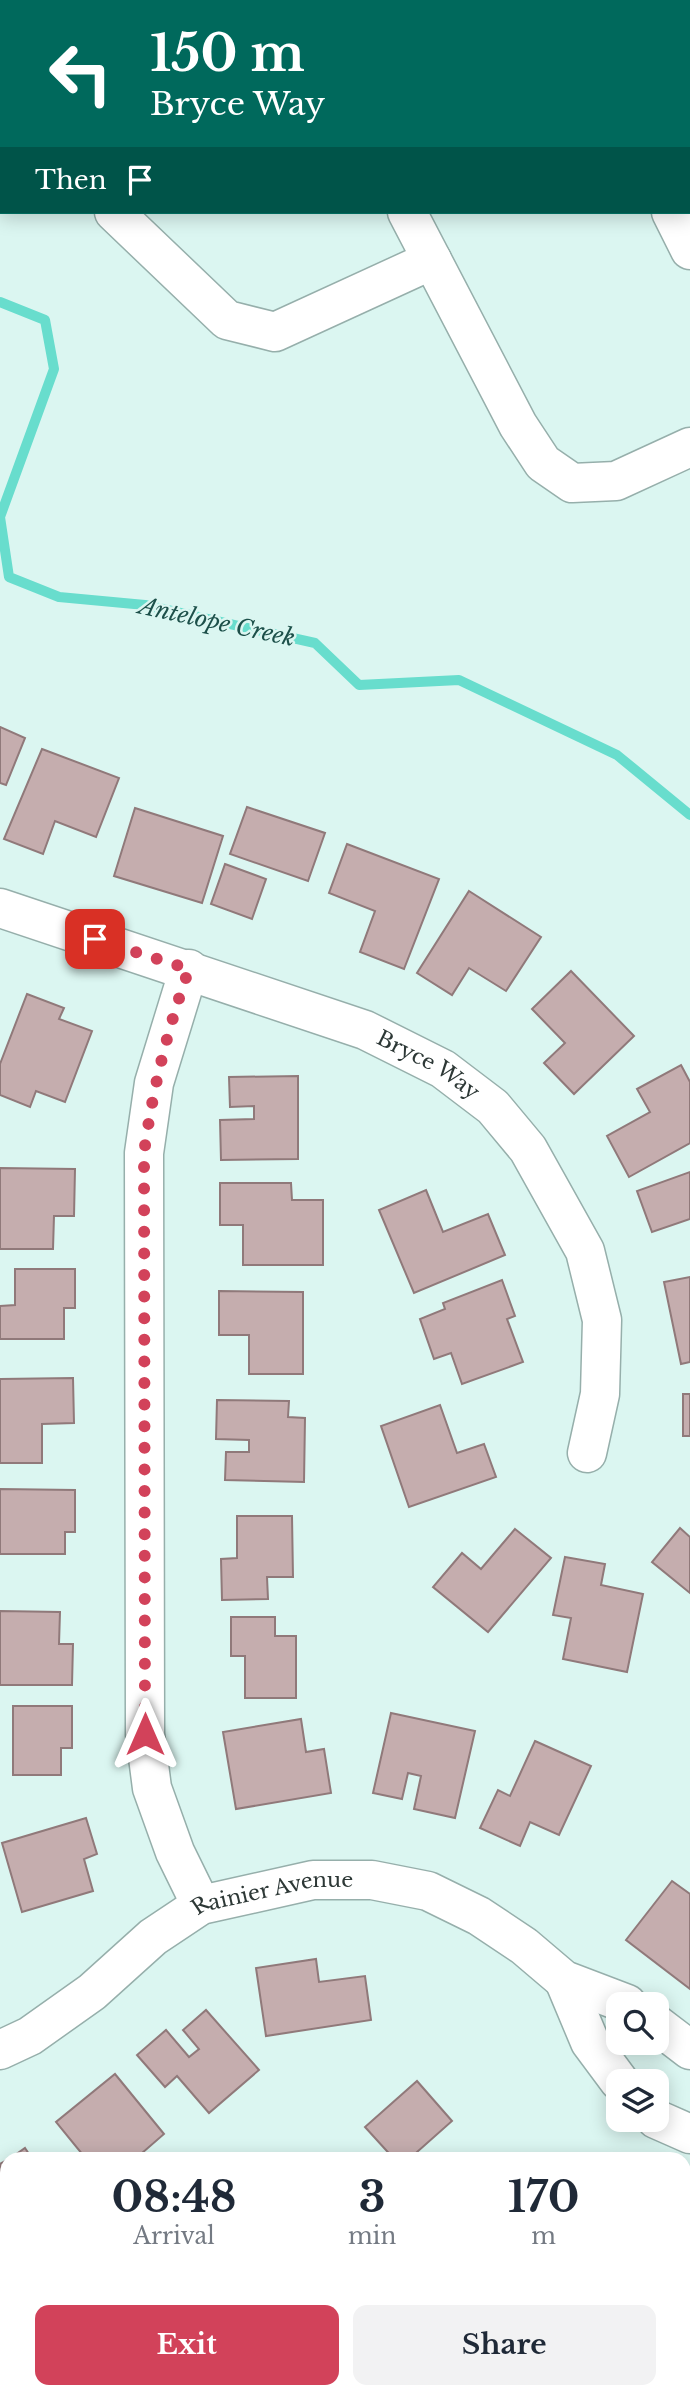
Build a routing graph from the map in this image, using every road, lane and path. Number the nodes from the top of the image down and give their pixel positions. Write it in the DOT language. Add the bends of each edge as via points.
graph roads {
  1 [pos="116,214"];
  2 [pos="408,214"];
  3 [pos="672,214"];
  4 [pos="690,250"];
  5 [pos="432,260"];
  6 [pos="690,447"];
  7 [pos="0,908"];
  8 [pos="189,969"];
  9 [pos="587,1453"];
  10 [pos="201,1905"];
  11 [pos="564,1980"];
  12 [pos="606,1996"];
  13 [pos="669,2034"];
  14 [pos="0,2050"];
  15 [pos="690,2050"];
  16 [pos="610,2069"];
  17 [pos="669,2125"];
  18 [pos="690,2134"];
  1 -- 5 [label="street" via="227,320 275,332"];
  2 -- 5 [label="street"];
  3 -- 4 [label="street"];
  5 -- 6 [label="street" via="518,425 543,463 572,483 616,481"];
  7 -- 8 [label="street, Bryce Way"];
  8 -- 9 [label="street, Bryce Way" via="365,1030 443,1069 493,1107 528,1149 584,1251 602,1320 600,1394"];
  8 -- 10 [label="street" via="154,1083 144,1153 145,1734 152,1788"];
  10 -- 11 [label="street, Rainier Avenue" via="313,1880 372,1880 428,1891 479,1916"];
  10 -- 14 [label="street, Rainier Avenue" via="153,1937 92,1992 30,2036"];
  11 -- 12 [label="street, Rainier Avenue"];
  11 -- 16 [label="street, Rainier Avenue" via="590,2042"];
  13 -- 15 [label="street"];
  17 -- 18 [label="street"];
}
